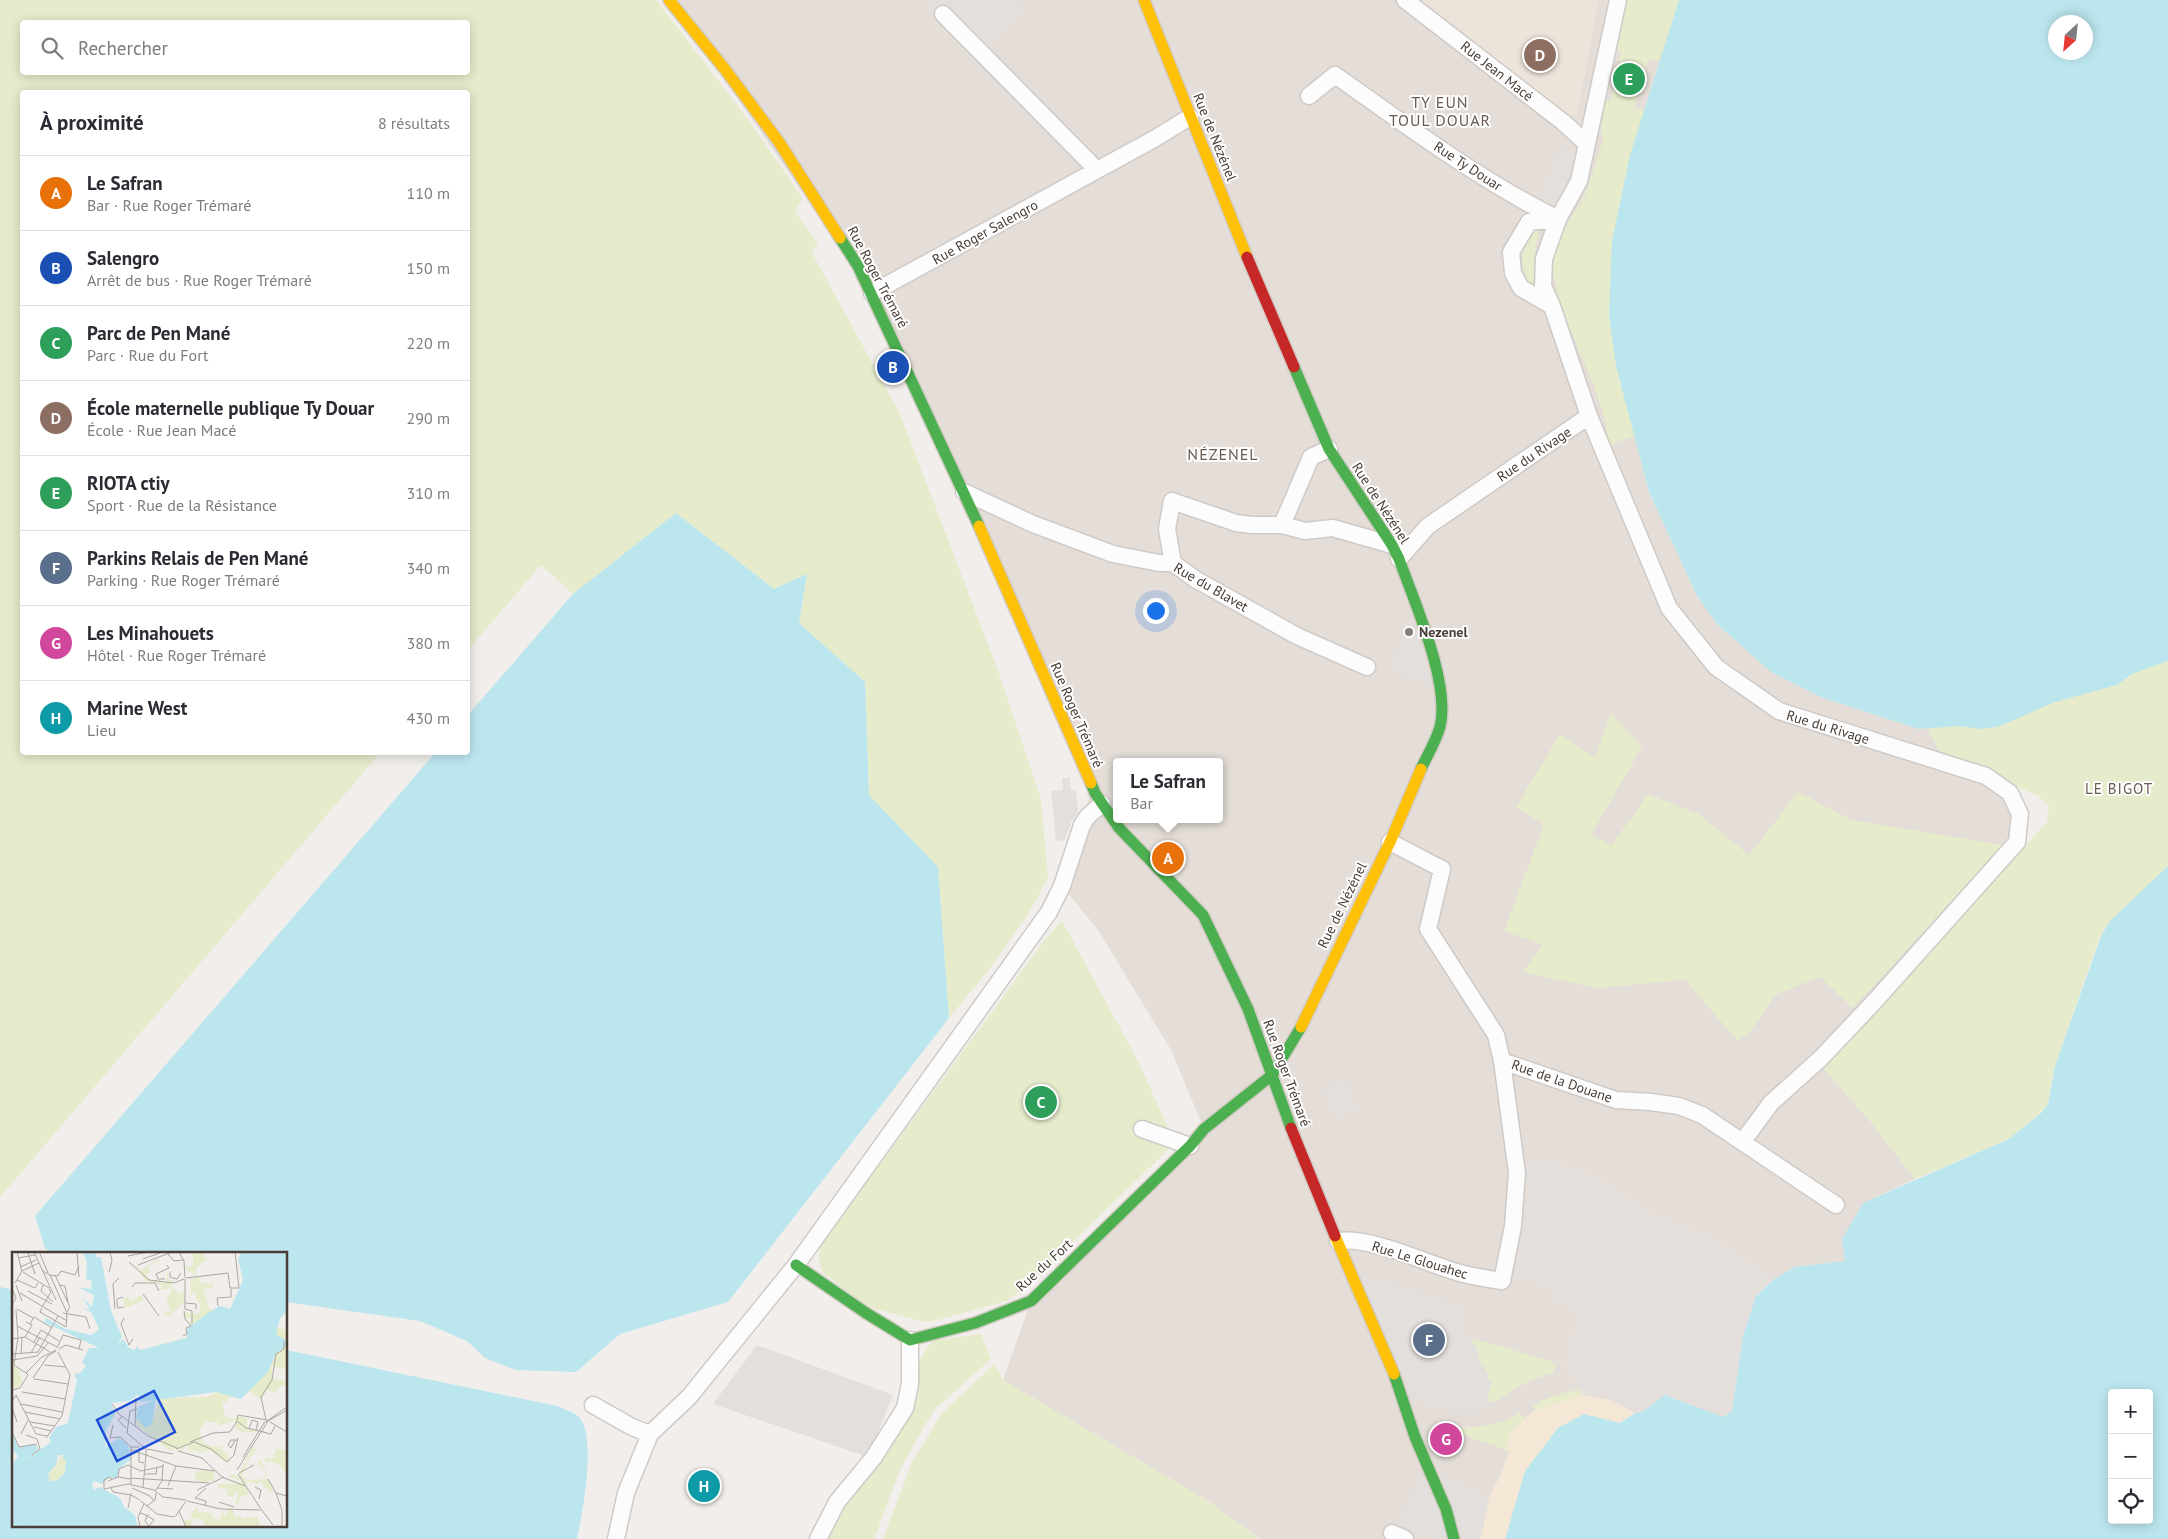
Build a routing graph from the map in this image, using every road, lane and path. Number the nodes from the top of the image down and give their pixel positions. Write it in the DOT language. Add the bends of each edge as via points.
graph roads {
  1 [pos="669,0"];
  2 [pos="1144,0"];
  3 [pos="1406,0"];
  4 [pos="1618,0"];
  5 [pos="943,14"];
  6 [pos="1309,96"];
  7 [pos="1190,117"];
  8 [pos="1587,144"];
  9 [pos="1097,170"];
  10 [pos="1558,219"];
  11 [pos="872,293"];
  12 [pos="1552,306"];
  13 [pos="1590,416"];
  14 [pos="1329,449"];
  15 [pos="964,492"];
  16 [pos="1282,526"];
  17 [pos="1396,552"];
  18 [pos="1173,563"];
  19 [pos="1368,667"];
  20 [pos="1102,804"];
  21 [pos="1113,820"];
  22 [pos="1115,823"];
  23 [pos="1390,842"];
  24 [pos="1502,1061"];
  25 [pos="1272,1075"];
  26 [pos="1142,1129"];
  27 [pos="1743,1142"];
  28 [pos="1190,1146"];
  29 [pos="1836,1205"];
  30 [pos="1338,1241"];
  31 [pos="796,1265"];
  32 [pos="910,1340"];
  33 [pos="593,1405"];
  34 [pos="650,1434"];
  35 [pos="616,1539"];
  36 [pos="818,1539"];
  37 [pos="1454,1539"];
  1 -- 11 [label="street, Rue Roger Trémaré" via="780,142"];
  2 -- 7 [label="street, Rue de Nézénel"];
  3 -- 8 [label="street, Rue Jean Macé"];
  4 -- 8 [label="street"];
  5 -- 9 [label="street"];
  6 -- 10 [label="street, Rue Ty Douar" via="1334,75 1517,199"];
  7 -- 9 [label="street, Rue Roger Salengro"];
  7 -- 14 [label="street, Rue de Nézénel"];
  8 -- 10 [label="street" via="1579,181"];
  9 -- 11 [label="street, Rue Roger Salengro"];
  10 -- 12 [label="street" via="1544,259 1543,286"];
  10 -- 12 [label="street" via="1530,222 1511,252 1513,273 1521,288"];
  11 -- 15 [label="street, Rue Roger Trémaré"];
  12 -- 13 [label="street"];
  13 -- 17 [label="street, Rue du Rivage" via="1428,526"];
  13 -- 27 [label="street, Rue du Rivage" via="1669,608 1716,667 1779,711 1986,776 2010,793 2020,814 2017,842 1874,1002 1821,1058 1771,1103"];
  14 -- 16 [label="street" via="1311,457"];
  14 -- 17 [label="street, Rue de Nézénel"];
  15 -- 18 [label="street, Rue du Blavet" via="1034,524 1113,554"];
  15 -- 20 [label="street, Rue Roger Trémaré"];
  16 -- 17 [label="street" via="1305,532 1333,528"];
  16 -- 18 [label="street" via="1236,523 1172,501 1167,529"];
  17 -- 23 [label="street, Rue de Nézénel" via="1442,694 1440,726"];
  18 -- 19 [label="street, Rue du Blavet" via="1195,579 1297,636"];
  20 -- 21 [label="street, Rue Roger Trémaré"];
  20 -- 31 [label="street" via="1082,825 1062,886 1049,912"];
  22 -- 25 [label="street, Rue Roger Trémaré" via="1202,915 1248,1009"];
  23 -- 24 [label="street, Rue de la Douane" via="1442,869 1428,929 1496,1035"];
  23 -- 25 [label="street, Rue de Nézénel" via="1297,1034"];
  24 -- 27 [label="street, Rue de la Douane" via="1616,1100 1679,1106 1702,1115"];
  24 -- 30 [label="street, Rue Le Glouahec" via="1516,1173 1513,1226 1502,1281 1462,1274 1375,1245 1349,1239"];
  25 -- 28 [label="street, Rue du Fort" via="1204,1129"];
  25 -- 30 [label="street, Rue Roger Trémaré"];
  26 -- 28 [label="street"];
  27 -- 29 [label="street, Rue de la Douane"];
  28 -- 32 [label="street, Rue du Fort" via="1031,1301 975,1323"];
  30 -- 37 [label="street, Rue Roger Trémaré" via="1401,1391 1415,1438 1446,1509"];
  31 -- 32 [label="street"];
  31 -- 34 [label="street" via="689,1397"];
  32 -- 36 [label="street" via="910,1384 905,1408 874,1456 837,1502"];
  33 -- 34 [label="street"];
  34 -- 35 [label="street" via="626,1493"];
}
